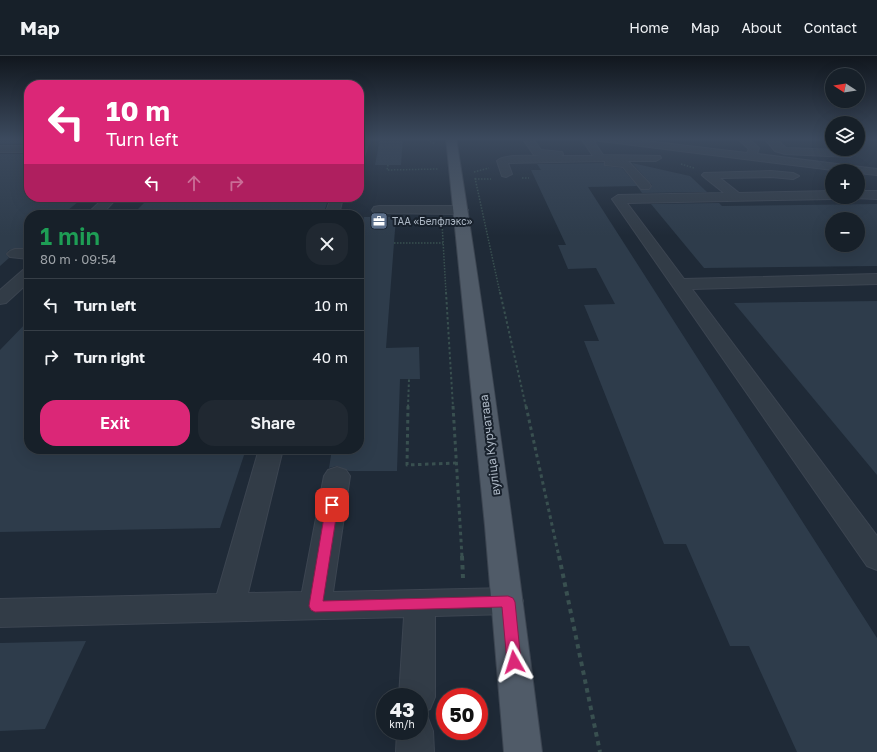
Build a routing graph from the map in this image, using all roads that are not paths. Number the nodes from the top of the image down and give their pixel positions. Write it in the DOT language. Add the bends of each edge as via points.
graph roads {
  1 [pos="445,170"];
  2 [pos="505,170"];
  3 [pos="632,170"];
  4 [pos="506,174"];
  5 [pos="802,177"];
  6 [pos="865,183"];
  7 [pos="877,184"];
  8 [pos="645,186"];
  9 [pos="825,195"];
  10 [pos="865,195"];
  11 [pos="877,195"];
  12 [pos="736,197"];
  13 [pos="107,202"];
  14 [pos="98,210"];
  15 [pos="379,210"];
  16 [pos="451,210"];
  17 [pos="24,277"];
  18 [pos="877,279"];
  19 [pos="681,284"];
  20 [pos="0,299"];
  21 [pos="270,454"];
  22 [pos="337,476"];
  23 [pos="877,558"];
  24 [pos="508,602"];
  25 [pos="420,604"];
  26 [pos="315,606"];
  27 [pos="229,608"];
  28 [pos="0,613"];
  29 [pos="430,698"];
  30 [pos="430,730"];
  31 [pos="414,752"];
  32 [pos="523,752"];
  1 -- 16 [label="main road, вуліца Курчатава"];
  2 -- 4 [label="street"];
  3 -- 8 [label="street"];
  5 -- 12 [label="street" via="771,174 708,175"];
  6 -- 7 [label="street"];
  9 -- 12 [label="street"];
  10 -- 11 [label="street"];
  12 -- 19 [label="street" via="618,199"];
  13 -- 14 [label="street"];
  15 -- 16 [label="street"];
  16 -- 24 [label="main road, вуліца Курчатава"];
  17 -- 20 [label="street"];
  18 -- 19 [label="street"];
  19 -- 23 [label="street"];
  21 -- 27 [label="street"];
  22 -- 26 [label="street"];
  24 -- 25 [label="street"];
  24 -- 32 [label="main road, вуліца Курчатава"];
  25 -- 26 [label="street"];
  25 -- 29 [label="street"];
  26 -- 27 [label="street"];
  27 -- 28 [label="street"];
  30 -- 31 [label="street"];
}
